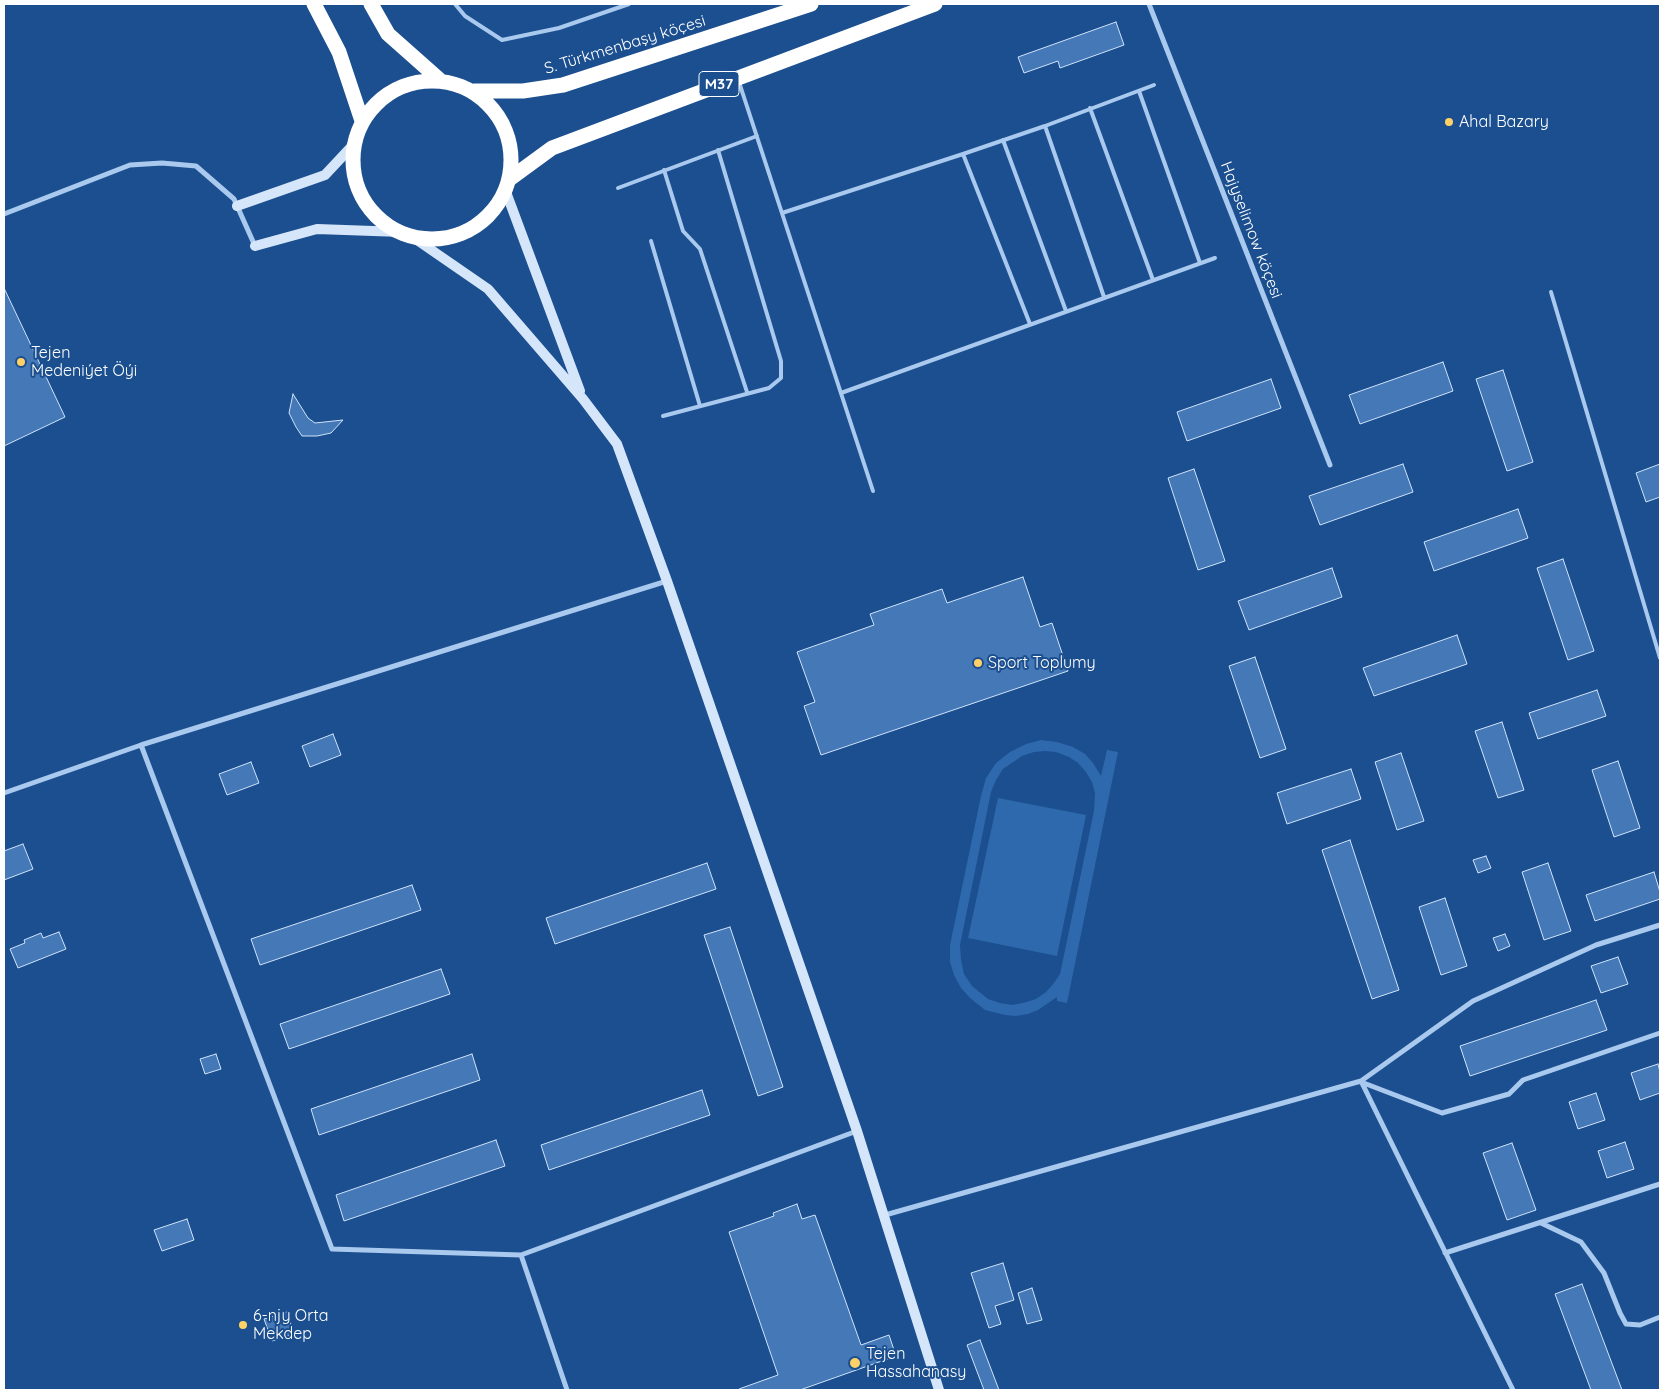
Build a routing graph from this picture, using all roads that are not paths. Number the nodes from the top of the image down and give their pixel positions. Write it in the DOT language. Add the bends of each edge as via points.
graph roads {
  1 [pos="314,4"];
  2 [pos="371,4"];
  3 [pos="455,4"];
  4 [pos="628,4"];
  5 [pos="811,4"];
  6 [pos="936,4"];
  7 [pos="1149,4"];
  8 [pos="738,77"];
  9 [pos="441,81"];
  10 [pos="1154,85"];
  11 [pos="474,91"];
  12 [pos="1139,91"];
  13 [pos="1090,108"];
  14 [pos="362,121"];
  15 [pos="1045,126"];
  16 [pos="757,136"];
  17 [pos="1003,140"];
  18 [pos="354,144"];
  19 [pos="718,150"];
  20 [pos="963,154"];
  21 [pos="664,170"];
  22 [pos="508,185"];
  23 [pos="618,188"];
  24 [pos="236,206"];
  25 [pos="782,213"];
  26 [pos="4,214"];
  27 [pos="408,235"];
  28 [pos="651,241"];
  29 [pos="255,246"];
  30 [pos="1215,258"];
  31 [pos="1200,263"];
  32 [pos="1153,280"];
  33 [pos="1551,292"];
  34 [pos="1104,297"];
  35 [pos="1066,311"];
  36 [pos="1030,324"];
  37 [pos="747,392"];
  38 [pos="840,393"];
  39 [pos="583,398"];
  40 [pos="700,406"];
  41 [pos="663,416"];
  42 [pos="1330,465"];
  43 [pos="873,492"];
  44 [pos="667,581"];
  45 [pos="1660,658"];
  46 [pos="141,745"];
  47 [pos="4,793"];
  48 [pos="1660,925"];
  49 [pos="1660,1033"];
  50 [pos="1361,1081"];
  51 [pos="857,1130"];
  52 [pos="1660,1184"];
  53 [pos="885,1215"];
  54 [pos="1541,1223"];
  55 [pos="1445,1254"];
  56 [pos="520,1255"];
  57 [pos="1660,1318"];
  58 [pos="567,1390"];
  59 [pos="939,1390"];
  60 [pos="1513,1390"];
  1 -- 14 [label="highway" via="339,52"];
  2 -- 9 [label="highway" via="388,34"];
  3 -- 4 [label="lane" via="465,16 502,40 559,28"];
  5 -- 11 [label="highway, S. Türkmenbaşy köçesi" via="779,11 563,85 523,91"];
  6 -- 8 [label="highway, M37"];
  7 -- 42 [label="street, Hajyselimow köçesi"];
  8 -- 16 [label="lane"];
  8 -- 22 [label="highway, M37" via="552,148"];
  9 -- 11 [label="highway"];
  9 -- 14 [label="highway" via="418,81 396,89 376,103"];
  10 -- 12 [label="lane"];
  11 -- 22 [label="highway" via="493,108 506,129 512,153"];
  12 -- 13 [label="lane"];
  12 -- 31 [label="lane"];
  13 -- 15 [label="lane"];
  13 -- 32 [label="lane"];
  14 -- 18 [label="highway"];
  15 -- 17 [label="lane"];
  15 -- 34 [label="lane"];
  16 -- 19 [label="lane"];
  16 -- 25 [label="lane"];
  17 -- 20 [label="lane"];
  17 -- 35 [label="lane"];
  18 -- 24 [label="street" via="325,175"];
  18 -- 27 [label="highway" via="353,169 359,193 373,213 392,229"];
  19 -- 21 [label="lane"];
  19 -- 37 [label="lane" via="781,361 781,378 769,388"];
  20 -- 25 [label="lane"];
  20 -- 36 [label="lane"];
  21 -- 23 [label="lane"];
  21 -- 37 [label="lane" via="683,231 700,249"];
  22 -- 27 [label="highway" via="484,221 451,238"];
  22 -- 39 [label="street"];
  24 -- 26 [label="street" via="234,199 196,166 154,164 130,165"];
  24 -- 29 [label="street"];
  25 -- 38 [label="lane"];
  27 -- 29 [label="street" via="317,229"];
  27 -- 39 [label="street" via="488,289"];
  28 -- 40 [label="lane"];
  30 -- 31 [label="lane"];
  31 -- 32 [label="lane"];
  32 -- 34 [label="lane"];
  33 -- 45 [label="lane"];
  34 -- 35 [label="lane"];
  35 -- 36 [label="lane"];
  36 -- 38 [label="lane"];
  37 -- 40 [label="lane"];
  38 -- 43 [label="lane"];
  39 -- 44 [label="street" via="617,444"];
  40 -- 41 [label="lane"];
  44 -- 46 [label="street"];
  44 -- 51 [label="street"];
  46 -- 47 [label="street"];
  46 -- 56 [label="street" via="332,1249"];
  48 -- 50 [label="street" via="1596,945 1473,1001"];
  49 -- 50 [label="street" via="1523,1080 1509,1094 1442,1113"];
  50 -- 53 [label="street"];
  50 -- 55 [label="street"];
  51 -- 53 [label="street"];
  51 -- 56 [label="street"];
  52 -- 54 [label="street"];
  53 -- 59 [label="street"];
  54 -- 55 [label="street"];
  54 -- 57 [label="street" via="1582,1242 1604,1273 1626,1324 1640,1325"];
  55 -- 60 [label="street"];
  56 -- 58 [label="street"];
}
